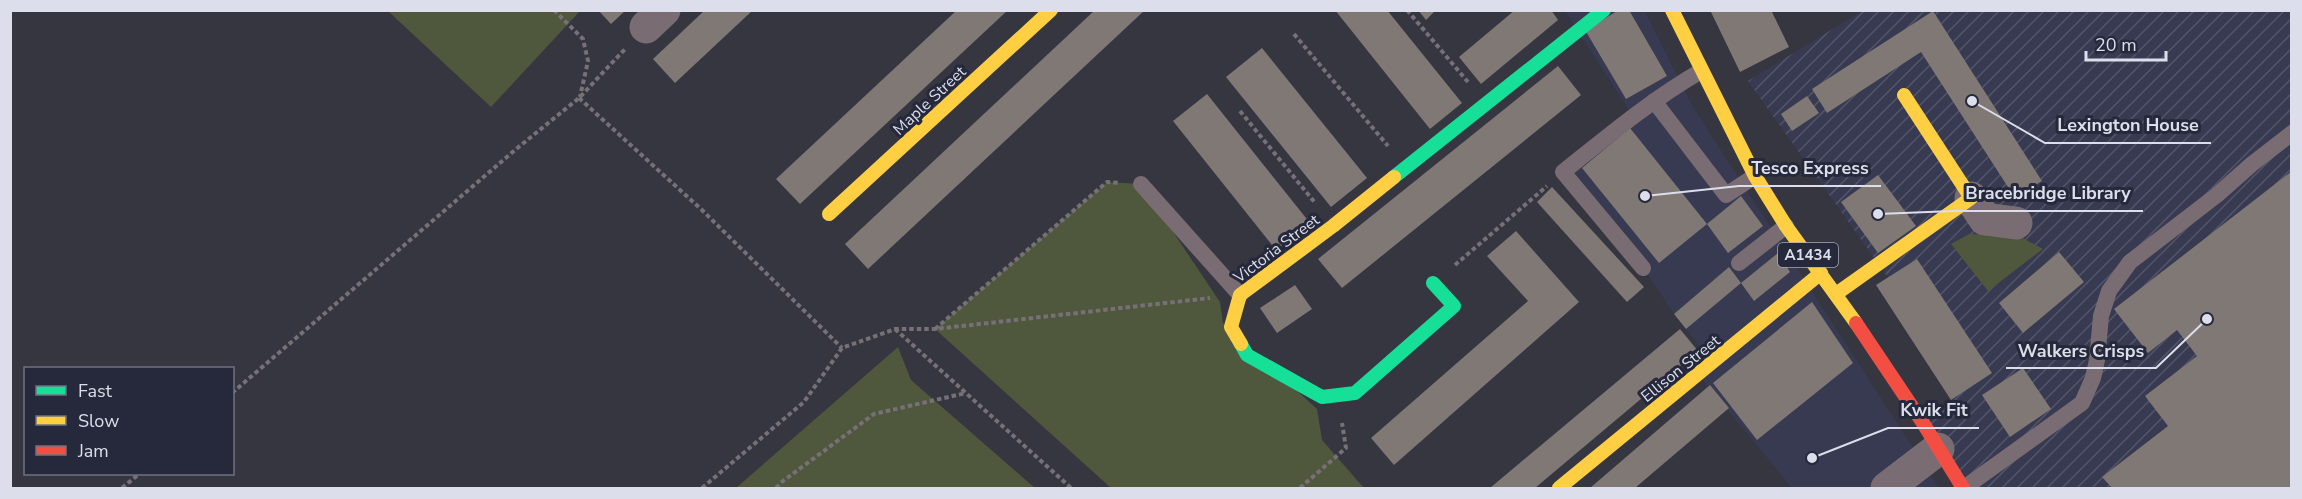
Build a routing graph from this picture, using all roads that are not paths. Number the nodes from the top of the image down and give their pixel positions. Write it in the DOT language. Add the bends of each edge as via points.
graph roads {
  1 [pos="1051,10"];
  2 [pos="1604,10"];
  3 [pos="1672,10"];
  4 [pos="1701,71"];
  5 [pos="1904,95"];
  6 [pos="1654,101"];
  7 [pos="2292,133"];
  8 [pos="1755,176"];
  9 [pos="1141,184"];
  10 [pos="1971,198"];
  11 [pos="829,214"];
  12 [pos="2016,223"];
  13 [pos="1786,226"];
  14 [pos="1739,263"];
  15 [pos="1643,268"];
  16 [pos="1821,273"];
  17 [pos="1433,283"];
  18 [pos="1836,294"];
  19 [pos="1240,295"];
  20 [pos="1938,449"];
  21 [pos="1559,489"];
  22 [pos="1887,489"];
  23 [pos="1964,489"];
  1 -- 11 [label="street, Maple Street"];
  2 -- 19 [label="street, Victoria Street" via="1333,226"];
  3 -- 4 [label="street, A1434"];
  4 -- 6 [label="lane"];
  4 -- 8 [label="street, A1434"];
  5 -- 10 [label="street"];
  6 -- 8 [label="lane" via="1726,195"];
  6 -- 15 [label="lane" via="1563,172"];
  7 -- 23 [label="lane" via="2130,262 2109,291 2101,316 2095,369 2082,403"];
  8 -- 13 [label="street, A1434"];
  9 -- 19 [label="lane"];
  10 -- 12 [label="street" via="1985,219"];
  10 -- 18 [label="street"];
  13 -- 14 [label="lane"];
  13 -- 16 [label="street, A1434"];
  16 -- 18 [label="street, A1434"];
  16 -- 21 [label="street, Ellison Street"];
  17 -- 19 [label="street, Victoria Street" via="1455,306 1355,393 1322,397 1247,355 1231,327"];
  18 -- 20 [label="street, A1434"];
  20 -- 22 [label="street"];
  20 -- 23 [label="street, A1434"];
}
